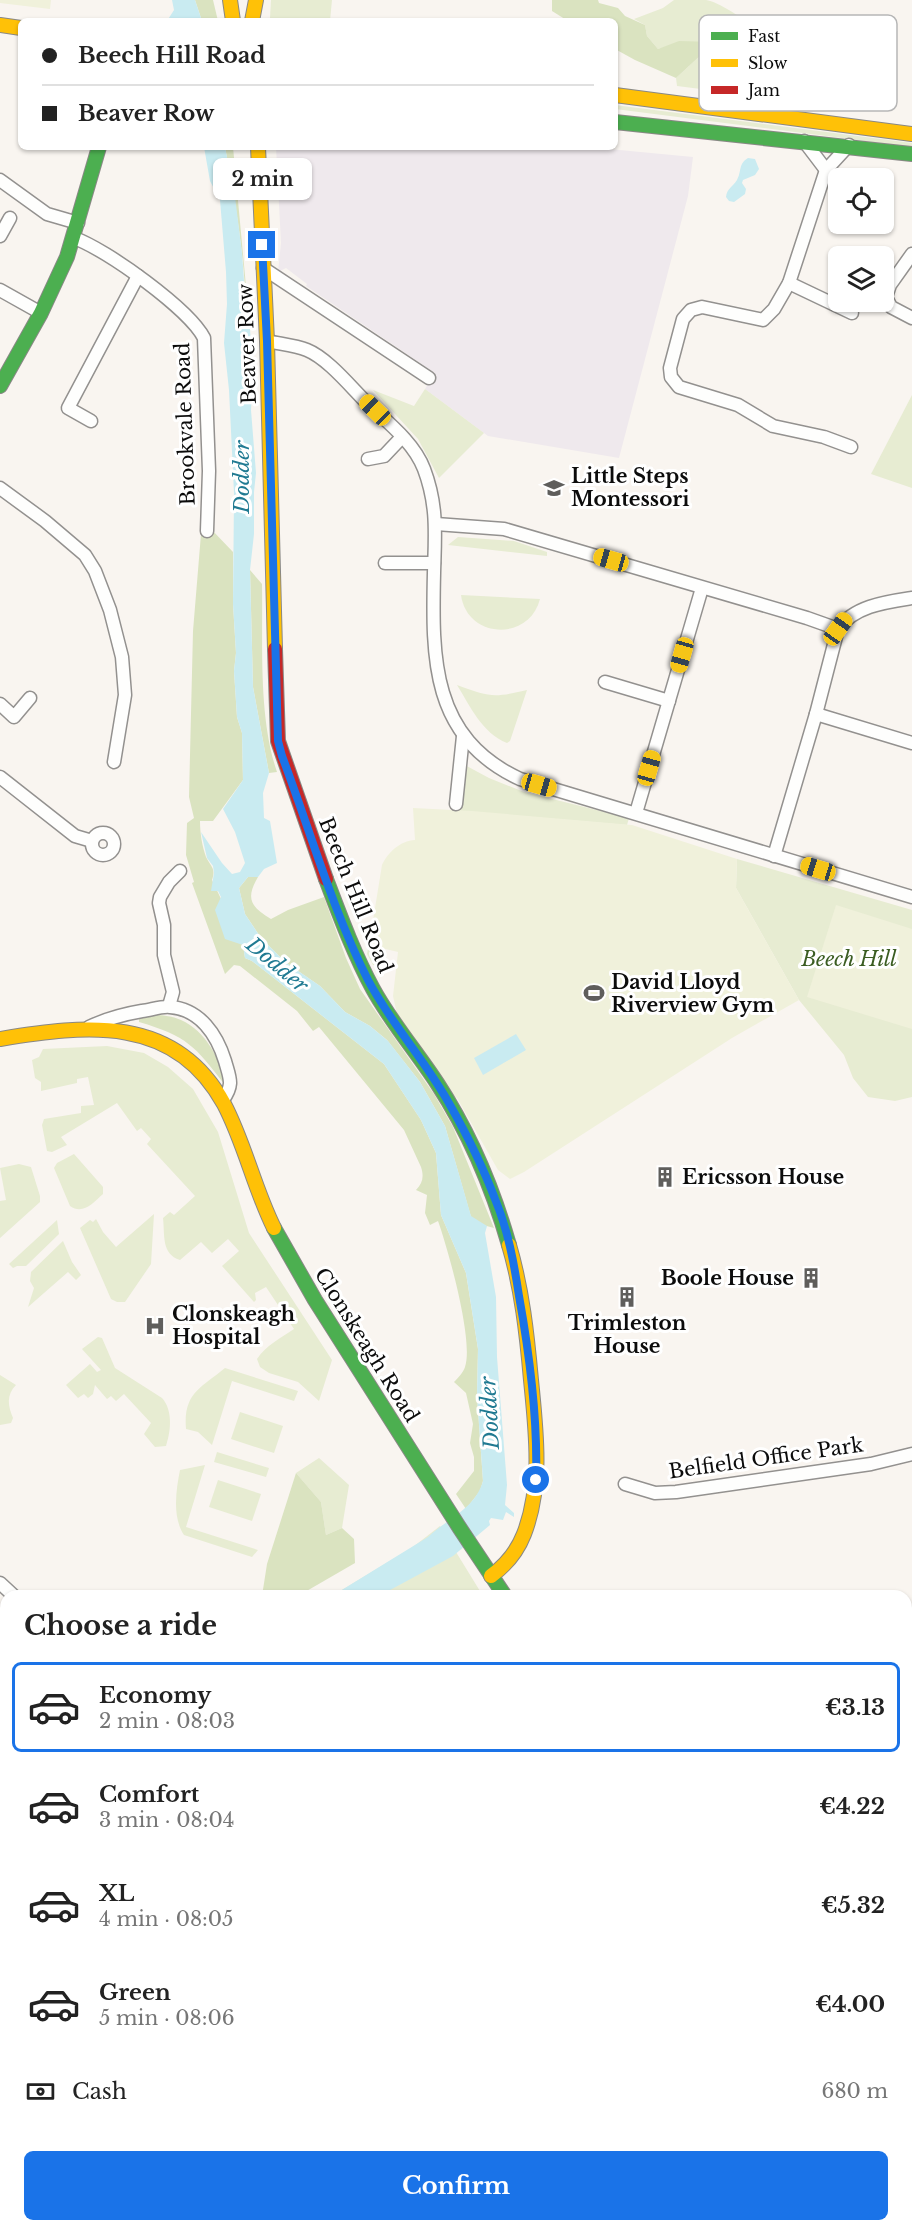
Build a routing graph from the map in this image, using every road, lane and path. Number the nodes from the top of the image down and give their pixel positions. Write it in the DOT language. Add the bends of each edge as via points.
graph roads {
  1 [pos="230,0"];
  2 [pos="256,0"];
  3 [pos="233,18"];
  4 [pos="253,18"];
  5 [pos="0,25"];
  6 [pos="18,28"];
  7 [pos="618,95"];
  8 [pos="699,106"];
  9 [pos="737,111"];
  10 [pos="618,122"];
  11 [pos="912,134"];
  12 [pos="804,141"];
  13 [pos="849,146"];
  14 [pos="98,150"];
  15 [pos="258,150"];
  16 [pos="912,154"];
  17 [pos="826,170"];
  18 [pos="0,180"];
  19 [pos="10,218"];
  20 [pos="78,223"];
  21 [pos="0,236"];
  22 [pos="74,238"];
  23 [pos="912,254"];
  24 [pos="263,268"];
  25 [pos="138,276"];
  26 [pos="789,283"];
  27 [pos="0,290"];
  28 [pos="41,313"];
  29 [pos="852,313"];
  30 [pos="912,318"];
  31 [pos="267,341"];
  32 [pos="429,378"];
  33 [pos="0,386"];
  34 [pos="91,421"];
  35 [pos="402,437"];
  36 [pos="851,447"];
  37 [pos="368,459"];
  38 [pos="0,488"];
  39 [pos="436,524"];
  40 [pos="207,531"];
  41 [pos="385,563"];
  42 [pos="434,563"];
  43 [pos="702,588"];
  44 [pos="912,598"];
  45 [pos="838,629"];
  46 [pos="605,682"];
  47 [pos="30,698"];
  48 [pos="669,700"];
  49 [pos="0,704"];
  50 [pos="816,714"];
  51 [pos="463,736"];
  52 [pos="912,743"];
  53 [pos="282,756"];
  54 [pos="114,762"];
  55 [pos="0,777"];
  56 [pos="456,804"];
  57 [pos="636,813"];
  58 [pos="92,841"];
  59 [pos="774,855"];
  60 [pos="180,871"];
  61 [pos="912,897"];
  62 [pos="169,1006"];
  63 [pos="88,1028"];
  64 [pos="0,1039"];
  65 [pos="223,1100"];
  66 [pos="912,1455"];
  67 [pos="625,1484"];
  68 [pos="491,1576"];
  69 [pos="501,1590"];
  1 -- 3 [label="main road"];
  2 -- 4 [label="main road"];
  5 -- 6 [label="main road"];
  7 -- 8 [label="main road"];
  9 -- 11 [label="main road"];
  10 -- 12 [label="main road"];
  12 -- 13 [label="main road"];
  12 -- 17 [label="street"];
  13 -- 16 [label="main road"];
  13 -- 17 [label="street"];
  14 -- 20 [label="main road"];
  15 -- 24 [label="main road, Beaver Row"];
  17 -- 26 [label="street"];
  18 -- 20 [label="street" via="47,214"];
  19 -- 21 [label="street"];
  20 -- 22 [label="main road"];
  22 -- 25 [label="street, Brookvale Road" via="106,253"];
  22 -- 28 [label="main road"];
  23 -- 30 [label="street" via="886,297 891,307"];
  24 -- 31 [label="main road, Beaver Row"];
  24 -- 32 [label="street"];
  25 -- 34 [label="street" via="68,408"];
  25 -- 40 [label="street, Brookvale Road" via="188,317 204,338"];
  26 -- 29 [label="street"];
  26 -- 36 [label="street" via="763,320 702,307 691,310 683,319 671,377 678,387 738,405 773,426"];
  27 -- 28 [label="street"];
  28 -- 33 [label="main road"];
  31 -- 35 [label="street" via="308,350"];
  31 -- 53 [label="main road, Beaver Row" via="277,730"];
  35 -- 37 [label="street" via="384,456"];
  35 -- 39 [label="street" via="424,468"];
  38 -- 54 [label="street" via="85,555 95,571 113,618 122,657 125,695"];
  39 -- 42 [label="street"];
  39 -- 43 [label="street" via="504,529"];
  41 -- 42 [label="street"];
  42 -- 51 [label="street" via="435,658 443,697"];
  43 -- 45 [label="street"];
  43 -- 48 [label="street"];
  44 -- 45 [label="street" via="888,601 854,613"];
  45 -- 50 [label="street"];
  46 -- 48 [label="street"];
  47 -- 49 [label="street" via="14,717"];
  48 -- 57 [label="street"];
  50 -- 52 [label="street"];
  50 -- 59 [label="street"];
  51 -- 56 [label="street"];
  51 -- 57 [label="street" via="499,770"];
  53 -- 68 [label="main road, Beech Hill Road" via="367,978 450,1105 496,1200 506,1233 530,1362 536,1480 518,1549"];
  55 -- 58 [label="street" via="75,836"];
  57 -- 59 [label="street"];
  59 -- 61 [label="street"];
  60 -- 62 [label="street" via="169,882 159,903 172,992"];
  62 -- 63 [label="street, Clonskeagh Road" via="104,1020"];
  62 -- 65 [label="street" via="195,1014 214,1034 231,1083"];
  63 -- 64 [label="main road, Clonskeagh Road"];
  63 -- 65 [label="main road, Clonskeagh Road" via="125,1031 173,1048 192,1063"];
  65 -- 68 [label="main road, Clonskeagh Road" via="277,1235"];
  66 -- 67 [label="street, Belfield Office Park" via="676,1492 655,1493"];
  68 -- 69 [label="main road, Clonskeagh Road"];
}
